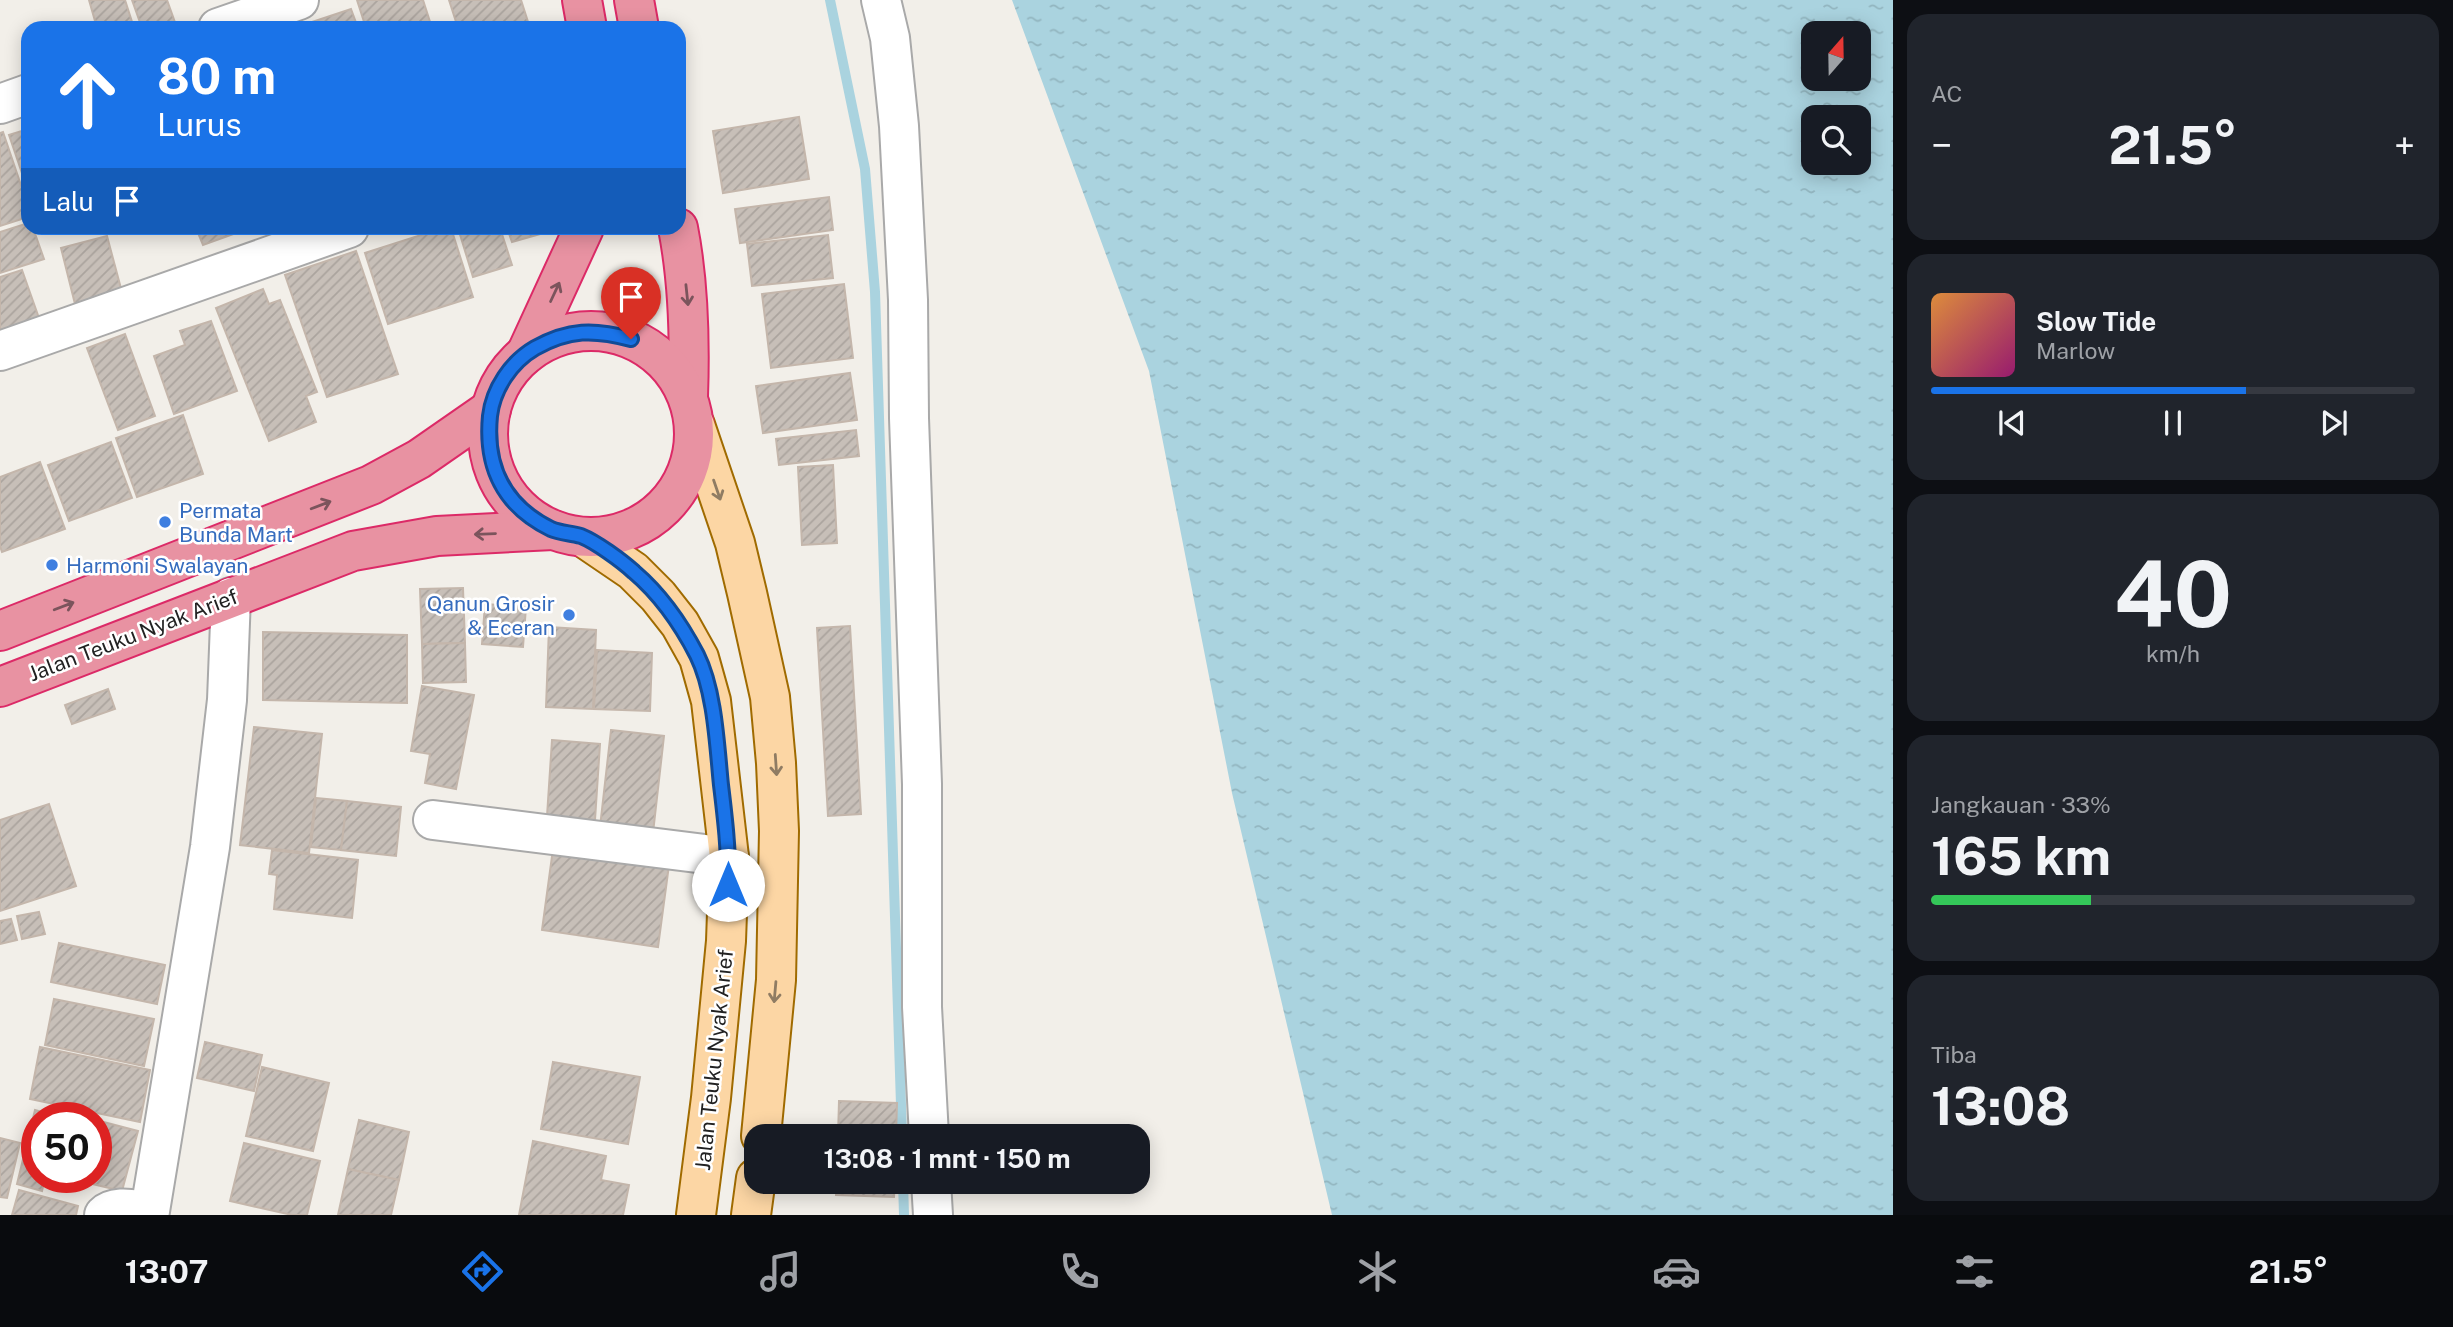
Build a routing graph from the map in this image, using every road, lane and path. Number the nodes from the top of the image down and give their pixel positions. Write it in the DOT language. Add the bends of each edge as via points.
graph roads {
  1 [pos="299,0"];
  2 [pos="582,0"];
  3 [pos="634,0"];
  4 [pos="881,0"];
  5 [pos="238,21"];
  6 [pos="586,21"];
  7 [pos="638,21"];
  8 [pos="21,96"];
  9 [pos="0,104"];
  10 [pos="329,235"];
  11 [pos="580,235"];
  12 [pos="678,235"];
  13 [pos="0,351"];
  14 [pos="526,354"];
  15 [pos="491,409"];
  16 [pos="691,411"];
  17 [pos="568,533"];
  18 [pos="231,597"];
  19 [pos="0,631"];
  20 [pos="0,687"];
  21 [pos="433,820"];
  22 [pos="729,857"];
  23 [pos="762,1124"];
  24 [pos="928,1124"];
  25 [pos="754,1194"];
  26 [pos="932,1194"];
  27 [pos="156,1213"];
  28 [pos="104,1215"];
  29 [pos="696,1215"];
  30 [pos="751,1215"];
  31 [pos="933,1215"];
  1 -- 5 [label="street"];
  2 -- 6 [label="highway"];
  3 -- 7 [label="highway"];
  4 -- 24 [label="street" via="890,38 899,126 908,300"];
  8 -- 9 [label="street"];
  10 -- 13 [label="street"];
  14 -- 11 [label="highway, one-way"];
  12 -- 16 [label="highway, one-way" via="688,300"];
  14 -- 15 [label="highway" via="510,369"];
  14 -- 16 [label="highway" via="576,332 604,332 631,339 655,353 674,373"];
  15 -- 17 [label="highway" via="488,438 493,467 507,494 528,515"];
  19 -- 15 [label="highway, one-way" via="371,485 419,459"];
  16 -- 17 [label="highway" via="693,455 683,483 665,507 641,525 613,535"];
  16 -- 23 [label="main road, one-way" via="735,542 770,697 779,858 776,980"];
  17 -- 18 [label="highway, Jalan Teuku Nyak Arief, one-way" via="400,541 354,551"];
  17 -- 22 [label="main road, Jalan Teuku Nyak Arief" via="633,571 659,596 699,659 717,738"];
  18 -- 20 [label="highway, Jalan Teuku Nyak Arief"];
  18 -- 27 [label="street" via="227,700 210,847"];
  21 -- 22 [label="street"];
  22 -- 29 [label="main road, Jalan Teuku Nyak Arief" via="726,941"];
  25 -- 30 [label="main road"];
  26 -- 31 [label="street"];
  27 -- 28 [label="street" via="116,1209"];
}
